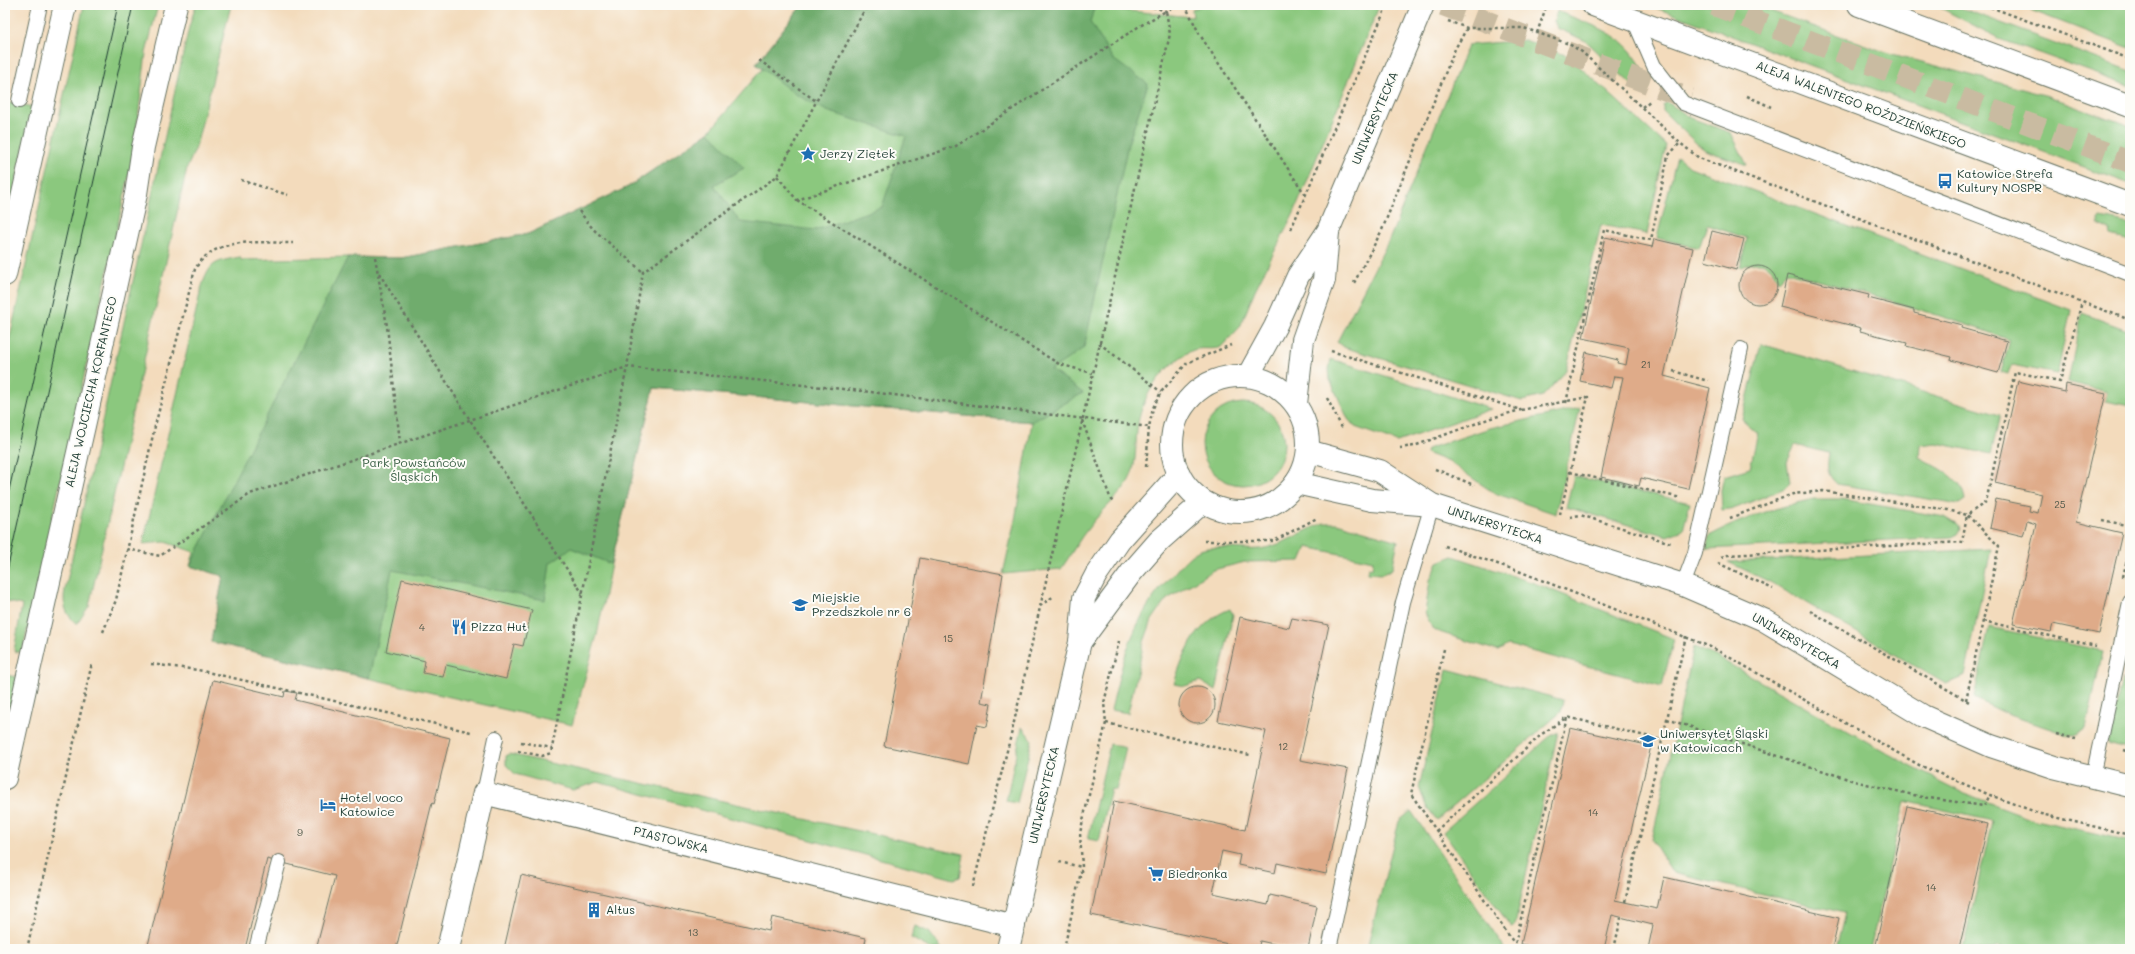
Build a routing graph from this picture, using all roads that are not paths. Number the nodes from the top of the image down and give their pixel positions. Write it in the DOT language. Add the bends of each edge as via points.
graph roads {
  1 [pos="40,5"];
  2 [pos="65,5"];
  3 [pos="176,5"];
  4 [pos="1423,5"];
  5 [pos="1592,5"];
  6 [pos="1858,5"];
  7 [pos="1634,20"];
  8 [pos="19,101"];
  9 [pos="2130,106"];
  10 [pos="2130,205"];
  11 [pos="1328,231"];
  12 [pos="2130,274"];
  13 [pos="5,275"];
  14 [pos="1741,349"];
  15 [pos="1248,376"];
  16 [pos="1296,404"];
  17 [pos="1308,451"];
  18 [pos="1179,474"];
  19 [pos="1296,483"];
  20 [pos="1203,502"];
  21 [pos="1432,505"];
  22 [pos="1683,585"];
  23 [pos="2130,602"];
  24 [pos="1080,642"];
  25 [pos="495,742"];
  26 [pos="2093,777"];
  27 [pos="5,778"];
  28 [pos="2130,786"];
  29 [pos="484,793"];
  30 [pos="279,862"];
  31 [pos="1014,926"];
  32 [pos="256,949"];
  33 [pos="448,949"];
  34 [pos="1008,949"];
  35 [pos="1329,949"];
  1 -- 8 [label="lane"];
  2 -- 13 [label="street"];
  3 -- 27 [label="street, ALEJA WOJCIECHA KORFANTEGO"];
  4 -- 11 [label="street, UNIWERSYTECKA"];
  5 -- 7 [label="street, ALEJA WALENTEGO ROŹDZIEŃSKIEGO"];
  6 -- 9 [label="street"];
  7 -- 10 [label="street, ALEJA WALENTEGO ROŹDZIEŃSKIEGO"];
  7 -- 12 [label="lane" via="1654,66 1683,103"];
  11 -- 15 [label="street, UNIWERSYTECKA" via="1298,276"];
  11 -- 16 [label="street, UNIWERSYTECKA" via="1324,280 1303,340"];
  14 -- 22 [label="lane" via="1695,554"];
  15 -- 16 [label="street" via="1273,384"];
  15 -- 18 [label="street" via="1226,377 1204,385 1193,393 1176,419 1172,450"];
  16 -- 17 [label="street" via="1308,432"];
  17 -- 19 [label="street"];
  17 -- 21 [label="street, UNIWERSYTECKA" via="1380,471"];
  18 -- 20 [label="street" via="1189,490"];
  18 -- 24 [label="street, UNIWERSYTECKA" via="1120,540 1096,575 1084,598"];
  19 -- 20 [label="street" via="1285,496 1268,506 1245,512 1219,509"];
  19 -- 21 [label="street, UNIWERSYTECKA" via="1372,500"];
  20 -- 24 [label="street, UNIWERSYTECKA" via="1159,541 1131,573"];
  21 -- 22 [label="street, UNIWERSYTECKA"];
  21 -- 35 [label="lane" via="1403,602"];
  22 -- 26 [label="street, UNIWERSYTECKA" via="1764,620 1923,716 1991,746"];
  23 -- 26 [label="lane"];
  24 -- 31 [label="street, UNIWERSYTECKA"];
  25 -- 29 [label="lane"];
  26 -- 28 [label="street, UNIWERSYTECKA"];
  29 -- 31 [label="street, PIASTOWSKA"];
  29 -- 33 [label="street"];
  30 -- 32 [label="lane"];
  31 -- 34 [label="street, UNIWERSYTECKA"];
}
